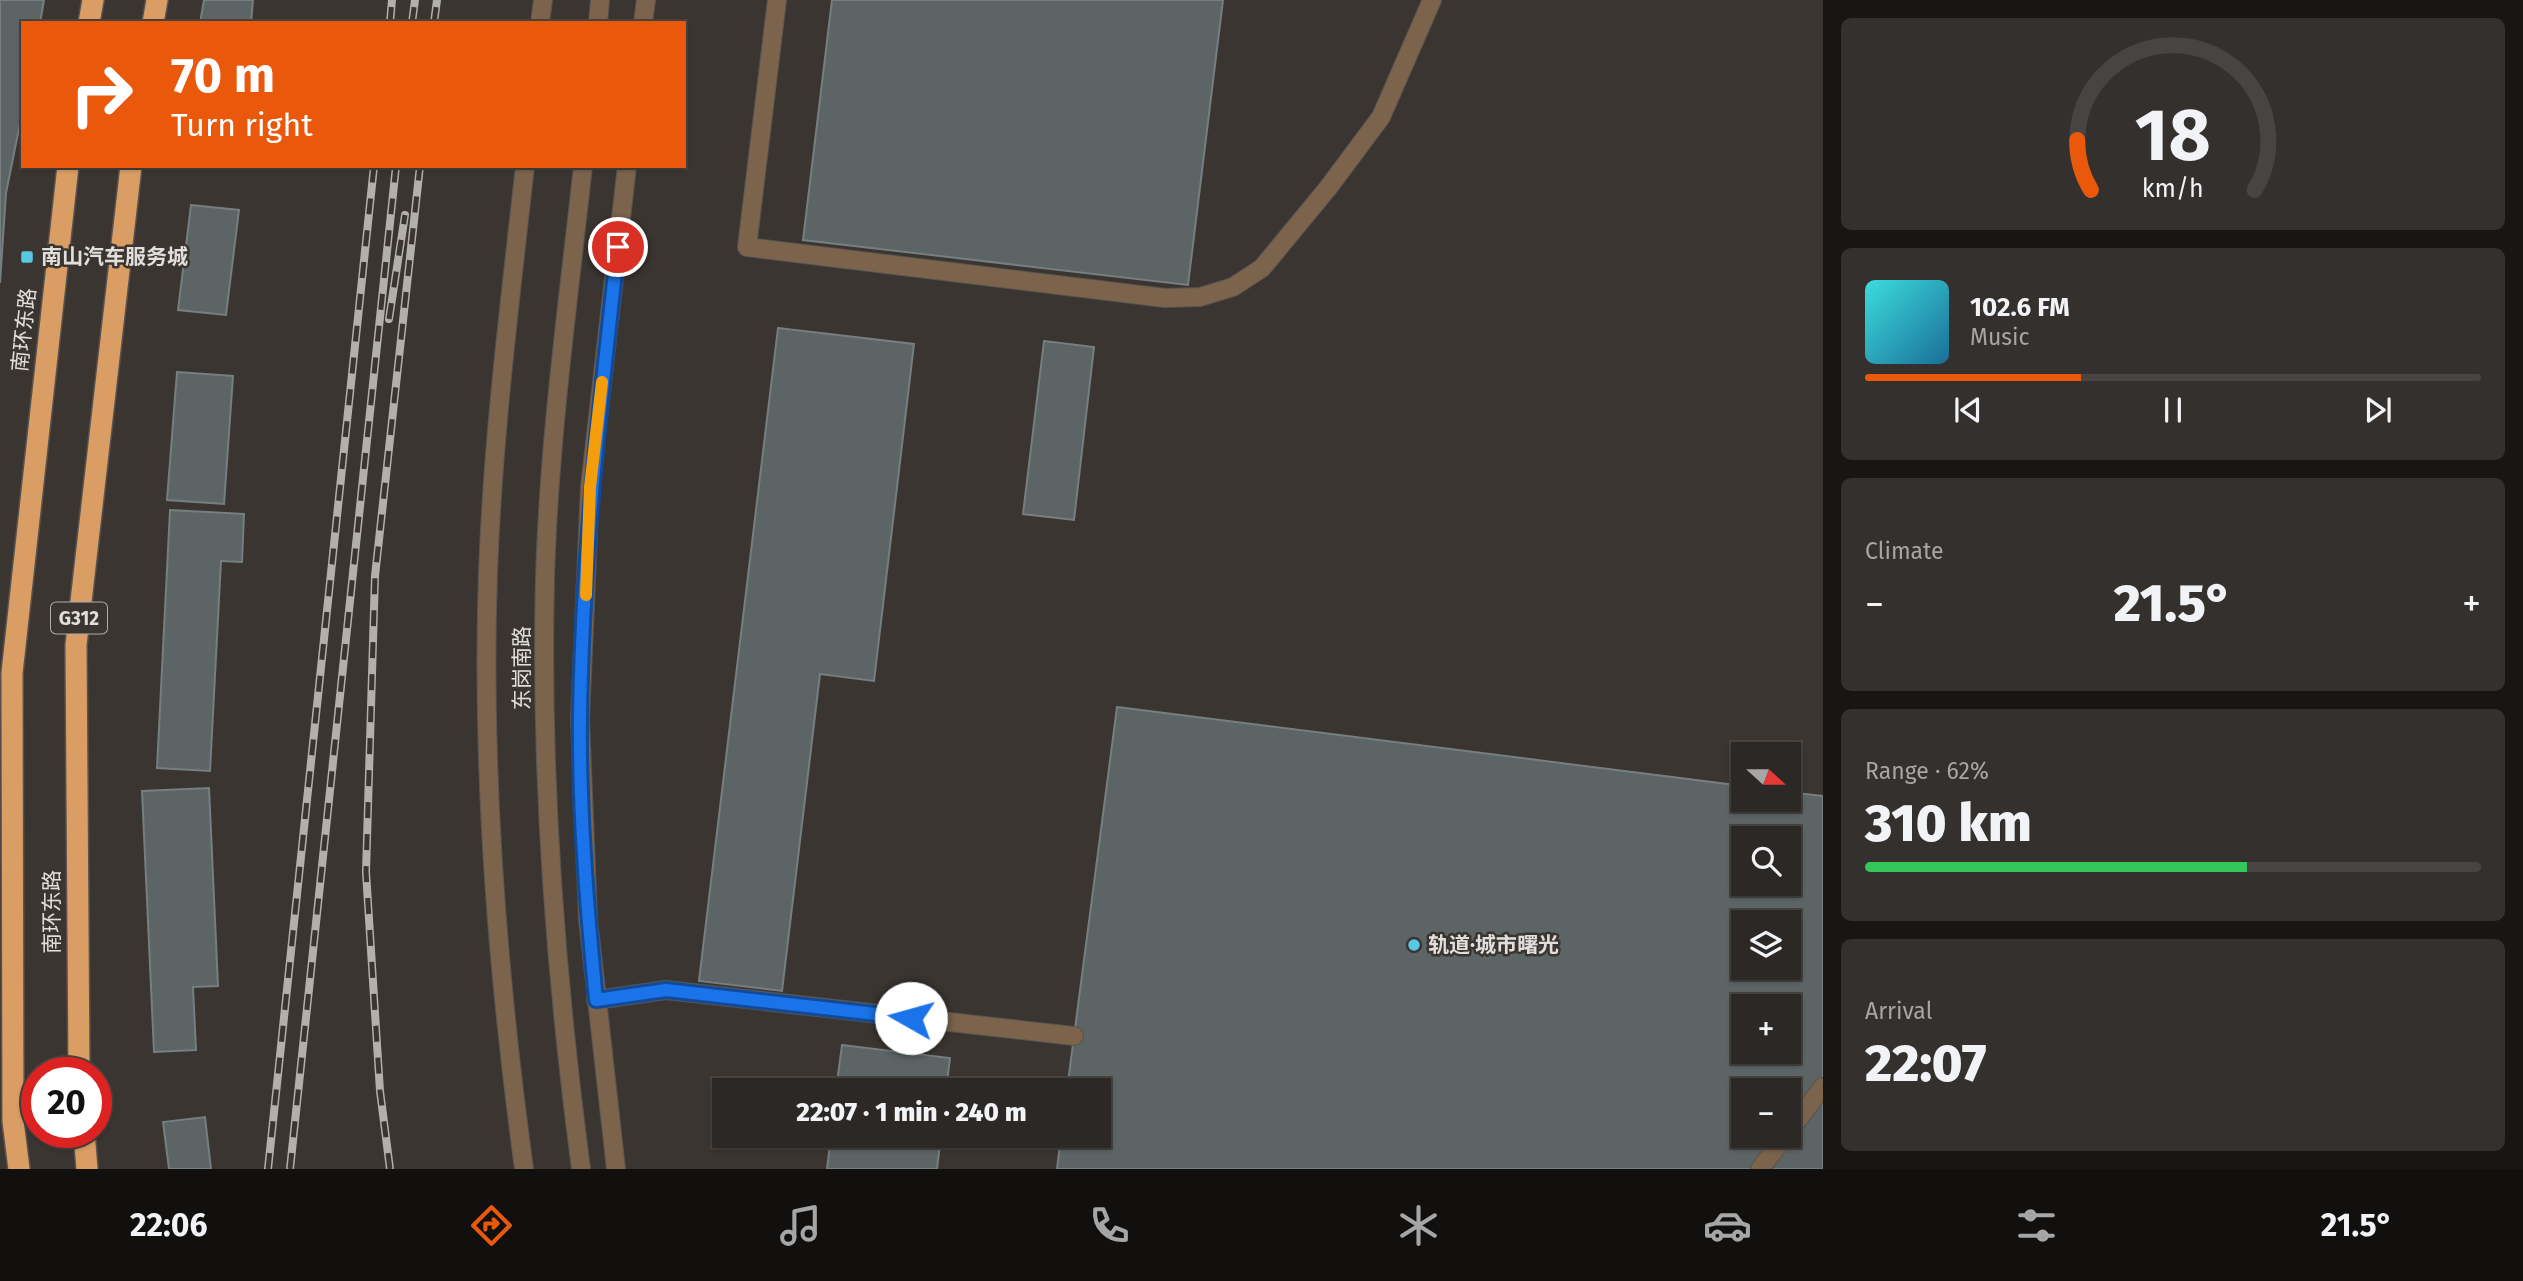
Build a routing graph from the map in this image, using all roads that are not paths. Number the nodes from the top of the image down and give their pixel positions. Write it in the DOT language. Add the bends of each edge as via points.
graph roads {
  1 [pos="93,0"];
  2 [pos="157,0"];
  3 [pos="543,0"];
  4 [pos="600,0"];
  5 [pos="646,0"];
  6 [pos="777,0"];
  7 [pos="1432,0"];
  8 [pos="89,21"];
  9 [pos="153,21"];
  10 [pos="540,21"];
  11 [pos="598,21"];
  12 [pos="643,21"];
  13 [pos="68,168"];
  14 [pos="131,168"];
  15 [pos="525,168"];
  16 [pos="583,168"];
  17 [pos="627,168"];
  18 [pos="596,1000"];
  19 [pos="1074,1036"];
  20 [pos="79,1057"];
  21 [pos="1823,1087"];
  22 [pos="1801,1116"];
  23 [pos="86,1148"];
  24 [pos="1776,1148"];
  25 [pos="19,1169"];
  26 [pos="88,1169"];
  27 [pos="524,1169"];
  28 [pos="582,1169"];
  29 [pos="616,1169"];
  30 [pos="1760,1169"];
  1 -- 8 [label="highway"];
  2 -- 9 [label="highway"];
  3 -- 10 [label="street"];
  4 -- 11 [label="street"];
  5 -- 12 [label="street"];
  6 -- 7 [label="street" via="747,247 1166,298 1200,297 1233,287 1262,268 1381,117"];
  13 -- 25 [label="highway, 南环东路 / G312" via="12,673 13,1121"];
  14 -- 20 [label="highway, 南环东路 / G312" via="76,645"];
  15 -- 27 [label="street, 东岗南路" via="495,449 487,698 497,947"];
  16 -- 28 [label="street, 东岗南路" via="552,454 544,698 554,942"];
  17 -- 18 [label="street" via="590,487 580,719"];
  18 -- 19 [label="street" via="666,990"];
  18 -- 29 [label="street"];
  21 -- 22 [label="street"];
  23 -- 26 [label="highway"];
  24 -- 30 [label="street"];
}
